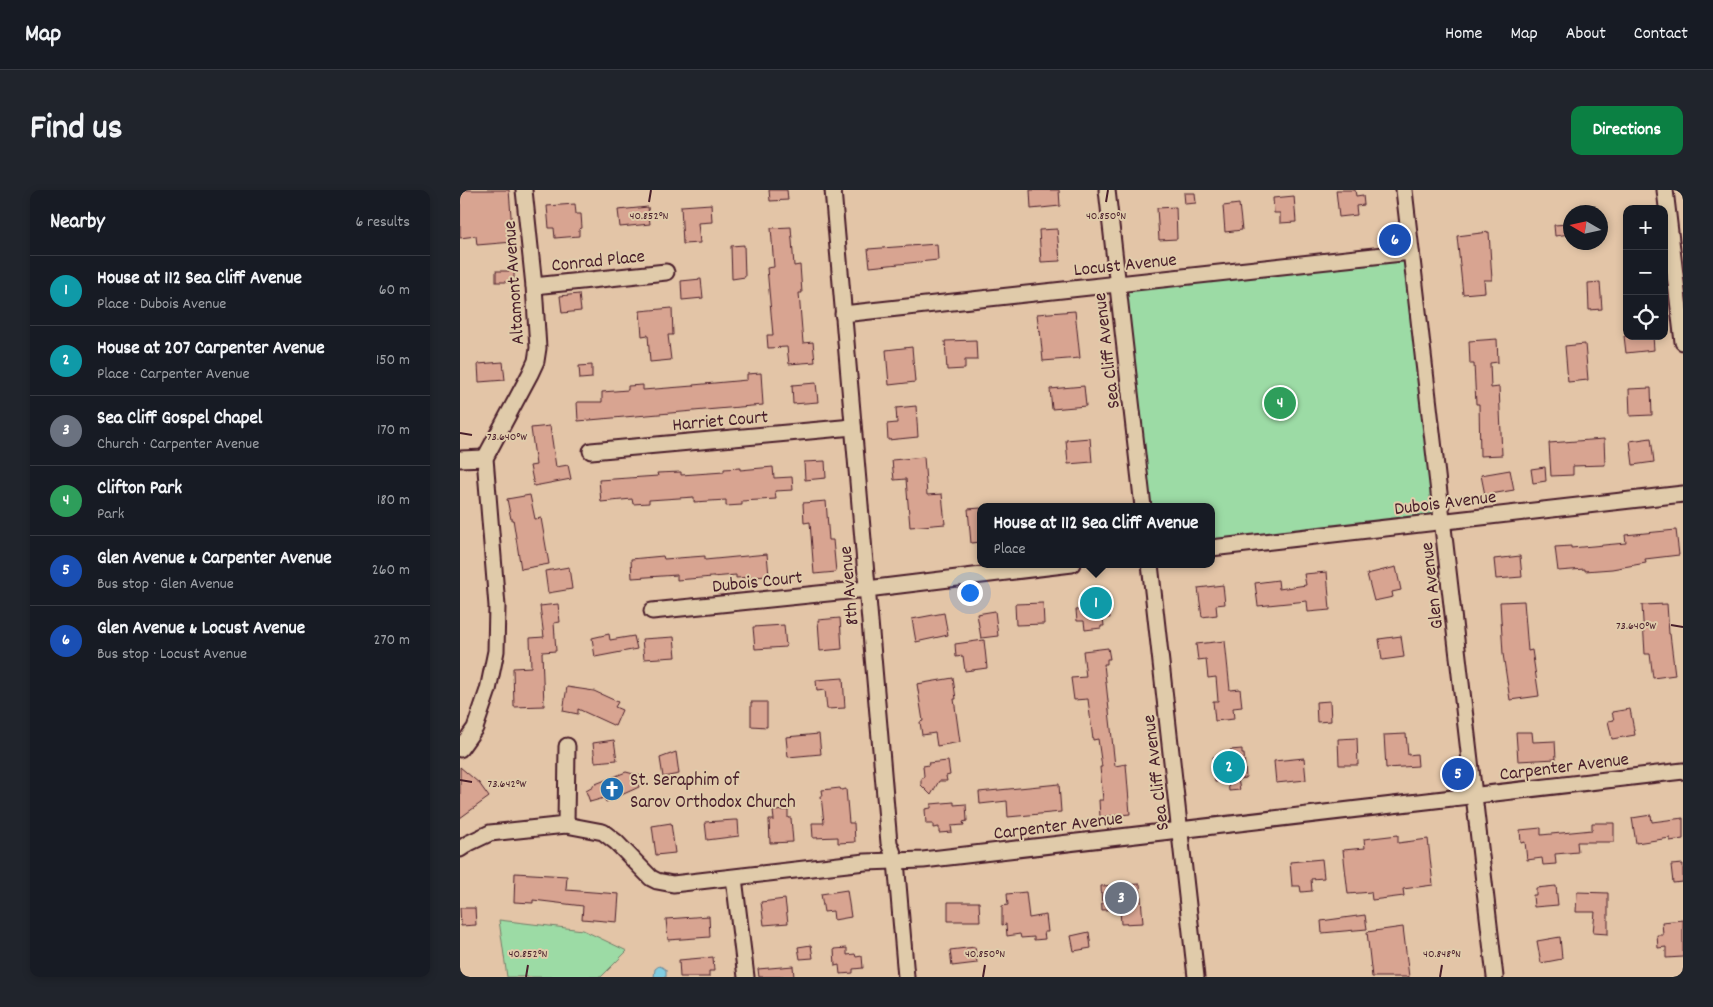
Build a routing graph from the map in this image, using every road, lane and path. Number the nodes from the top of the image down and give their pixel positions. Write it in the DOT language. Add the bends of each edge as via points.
graph roads {
  1 [pos="524,190"];
  2 [pos="833,190"];
  3 [pos="1107,190"];
  4 [pos="1404,190"];
  5 [pos="1665,190"];
  6 [pos="1412,252"];
  7 [pos="666,272"];
  8 [pos="1117,284"];
  9 [pos="534,286"];
  10 [pos="843,314"];
  11 [pos="1683,342"];
  12 [pos="853,427"];
  13 [pos="591,451"];
  14 [pos="485,458"];
  15 [pos="460,459"];
  16 [pos="1683,494"];
  17 [pos="1143,503"];
  18 [pos="1443,521"];
  19 [pos="1215,548"];
  20 [pos="1039,568"];
  21 [pos="1150,568"];
  22 [pos="867,589"];
  23 [pos="652,611"];
  24 [pos="568,746"];
  25 [pos="460,749"];
  26 [pos="1683,771"];
  27 [pos="1474,796"];
  28 [pos="566,825"];
  29 [pos="1180,829"];
  30 [pos="460,849"];
  31 [pos="896,861"];
  32 [pos="734,878"];
  33 [pos="746,977"];
  34 [pos="906,977"];
  35 [pos="1196,977"];
  36 [pos="1495,977"];
  1 -- 9 [label="street, Altamont Avenue"];
  2 -- 10 [label="street, 8th Avenue"];
  3 -- 8 [label="street, Sea Cliff Avenue"];
  4 -- 6 [label="street, Glen Avenue"];
  5 -- 11 [label="street"];
  6 -- 8 [label="street, Locust Avenue"];
  6 -- 18 [label="street, Glen Avenue"];
  7 -- 9 [label="street, Conrad Place"];
  8 -- 10 [label="street, Locust Avenue"];
  8 -- 17 [label="street, Sea Cliff Avenue"];
  9 -- 14 [label="street, Altamont Avenue" via="536,361"];
  10 -- 12 [label="street, 8th Avenue"];
  12 -- 13 [label="street, Harriet Court"];
  12 -- 22 [label="street, 8th Avenue"];
  14 -- 15 [label="street"];
  14 -- 25 [label="street" via="497,606 494,659 475,728"];
  16 -- 18 [label="street, Dubois Avenue"];
  18 -- 19 [label="street, Dubois Avenue"];
  18 -- 27 [label="street, Glen Avenue"];
  20 -- 22 [label="street"];
  21 -- 29 [label="street, Sea Cliff Avenue"];
  22 -- 23 [label="street, Dubois Court"];
  22 -- 31 [label="street, 8th Avenue" via="889,843"];
  24 -- 28 [label="street"];
  26 -- 27 [label="street, Carpenter Avenue"];
  27 -- 29 [label="street, Carpenter Avenue"];
  27 -- 36 [label="street, Glen Avenue"];
  28 -- 30 [label="street, Carpenter Avenue" via="490,833"];
  28 -- 32 [label="street, Carpenter Avenue" via="604,832 657,881 673,884"];
  29 -- 31 [label="street, Carpenter Avenue"];
  29 -- 35 [label="street, Sea Cliff Avenue"];
  31 -- 32 [label="street, Carpenter Avenue"];
  31 -- 34 [label="street, 8th Avenue"];
  32 -- 33 [label="street"];
}
